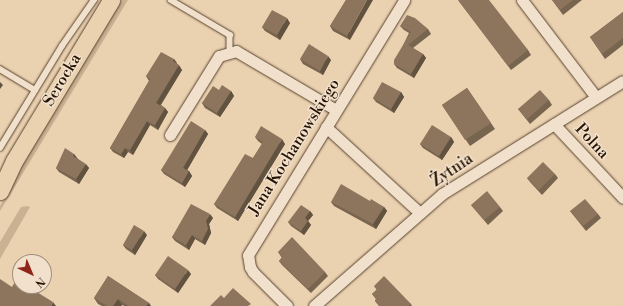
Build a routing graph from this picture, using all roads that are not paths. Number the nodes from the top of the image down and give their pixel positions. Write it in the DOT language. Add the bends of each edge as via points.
graph roads {
  1 [pos="94,0"];
  2 [pos="111,0"];
  3 [pos="171,0"];
  4 [pos="404,0"];
  5 [pos="522,0"];
  6 [pos="230,52"];
  7 [pos="0,69"];
  8 [pos="623,80"];
  9 [pos="35,90"];
  10 [pos="596,97"];
  11 [pos="336,110"];
  12 [pos="554,124"];
  13 [pos="326,127"];
  14 [pos="170,135"];
  15 [pos="0,148"];
  16 [pos="14,161"];
  17 [pos="0,180"];
  18 [pos="0,191"];
  19 [pos="623,198"];
  20 [pos="420,213"];
  21 [pos="287,306"];
  22 [pos="314,306"];
  1 -- 9 [label="lane"];
  2 -- 16 [label="main road, Serocka"];
  3 -- 6 [label="lane" via="230,35"];
  4 -- 11 [label="street, Jana Kochanowskiego"];
  5 -- 10 [label="street"];
  6 -- 11 [label="street" via="236,51"];
  6 -- 14 [label="street" via="219,56"];
  7 -- 9 [label="lane"];
  8 -- 10 [label="street, Żytnia"];
  9 -- 15 [label="lane"];
  10 -- 12 [label="street, Żytnia"];
  11 -- 13 [label="street, Jana Kochanowskiego"];
  12 -- 19 [label="street, Polna"];
  12 -- 20 [label="street, Żytnia" via="442,194"];
  13 -- 20 [label="street"];
  13 -- 21 [label="street, Jana Kochanowskiego" via="248,255 253,272"];
  16 -- 17 [label="main road, Serocka"];
  16 -- 18 [label="main road, Serocka"];
  20 -- 22 [label="street, Żytnia"];
}
